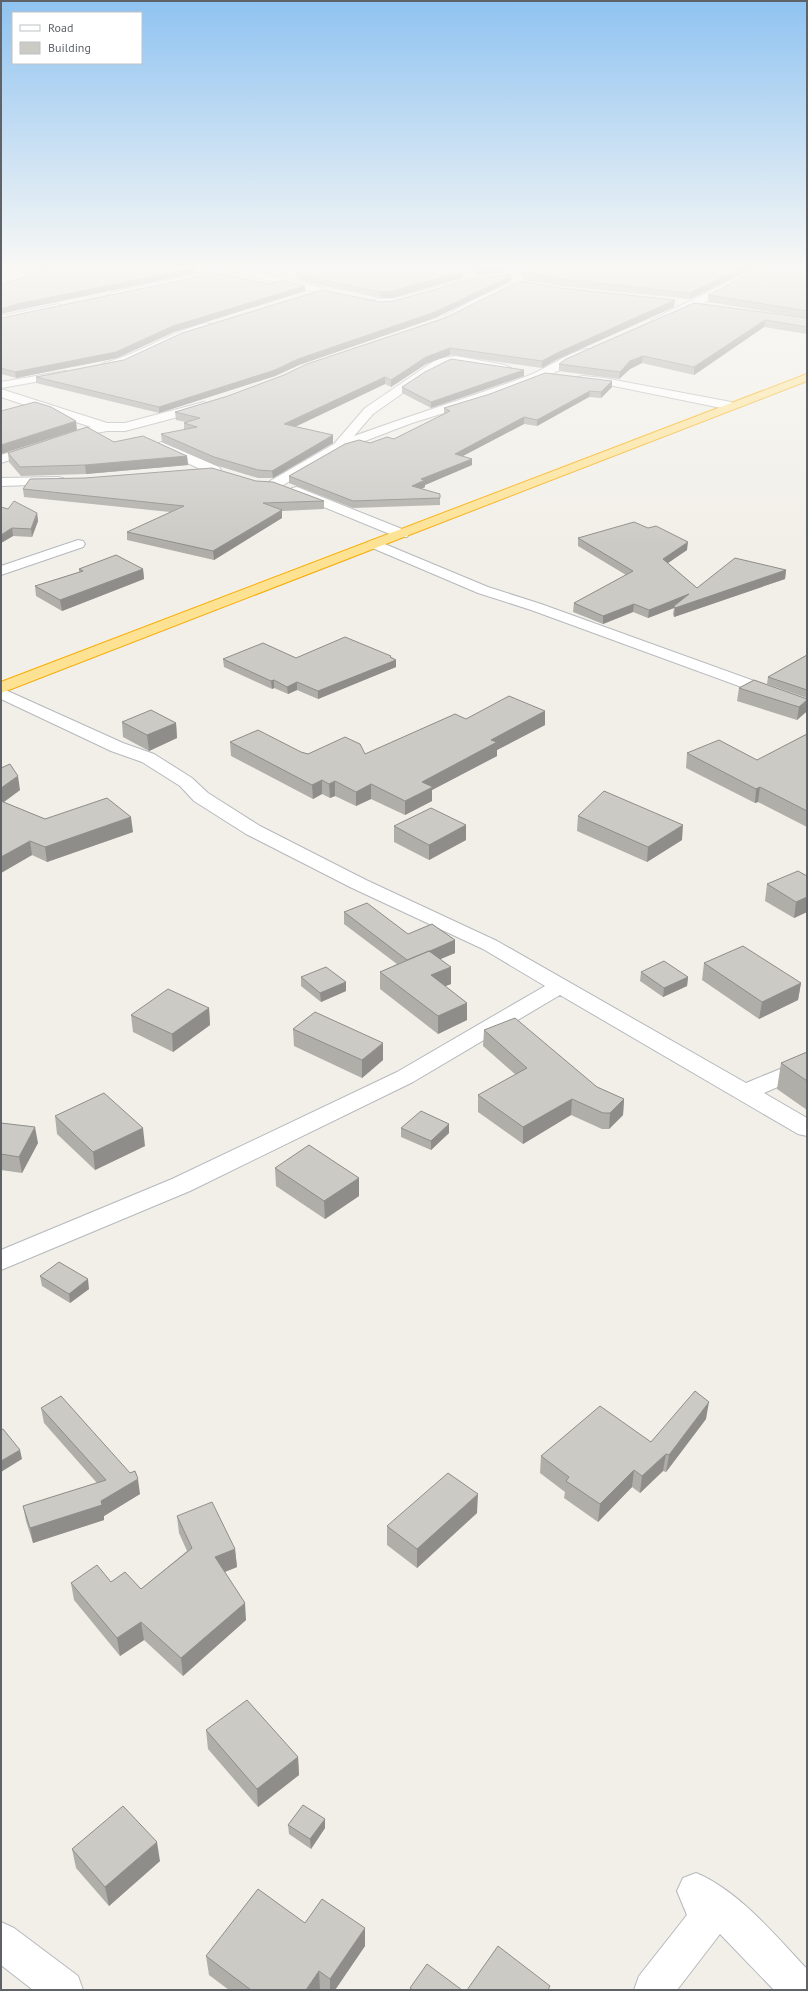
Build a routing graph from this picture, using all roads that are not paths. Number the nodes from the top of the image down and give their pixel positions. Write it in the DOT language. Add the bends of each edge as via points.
graph roads {
  1 [pos="124,360"];
  2 [pos="449,360"];
  3 [pos="467,360"];
  4 [pos="568,360"];
  5 [pos="96,368"];
  6 [pos="74,372"];
  7 [pos="544,374"];
  8 [pos="807,377"];
  9 [pos="1,385"];
  10 [pos="1,393"];
  11 [pos="217,402"];
  12 [pos="731,406"];
  13 [pos="107,427"];
  14 [pos="139,437"];
  15 [pos="152,442"];
  16 [pos="340,446"];
  17 [pos="1,459"];
  18 [pos="214,470"];
  19 [pos="182,472"];
  20 [pos="228,474"];
  21 [pos="72,480"];
  22 [pos="1,482"];
  23 [pos="402,534"];
  24 [pos="78,544"];
  25 [pos="375,544"];
  26 [pos="1,571"];
  27 [pos="1,688"];
  28 [pos="1,693"];
  29 [pos="807,706"];
  30 [pos="560,986"];
  31 [pos="807,1065"];
  32 [pos="745,1092"];
  33 [pos="807,1128"];
  34 [pos="1,1261"];
  35 [pos="1,1941"];
  36 [pos="64,1990"];
  37 [pos="653,1990"];
  38 [pos="800,1990"];
  1 -- 5 [label="street"];
  2 -- 16 [label="street" via="416,377 369,411"];
  3 -- 7 [label="street"];
  4 -- 7 [label="street"];
  6 -- 9 [label="street"];
  7 -- 12 [label="street" via="604,381"];
  7 -- 16 [label="street"];
  8 -- 12 [label="highway"];
  10 -- 13 [label="street"];
  11 -- 13 [label="street" via="125,427"];
  12 -- 23 [label="highway"];
  13 -- 14 [label="street"];
  13 -- 17 [label="street" via="83,432"];
  15 -- 18 [label="street"];
  16 -- 23 [label="street" via="269,483 313,497"];
  18 -- 19 [label="street"];
  18 -- 20 [label="street"];
  21 -- 22 [label="street"];
  23 -- 25 [label="highway"];
  24 -- 26 [label="street"];
  25 -- 27 [label="highway"];
  25 -- 29 [label="street" via="483,590"];
  28 -- 30 [label="street" via="117,747 148,758 186,782 201,797 253,830 359,884 490,945"];
  30 -- 32 [label="street"];
  30 -- 34 [label="street" via="405,1077 182,1185"];
  31 -- 32 [label="street"];
  32 -- 33 [label="street"];
  35 -- 36 [label="street"];
  37 -- 38 [label="street" via="708,1919 696,1891 740,1926"];
}
